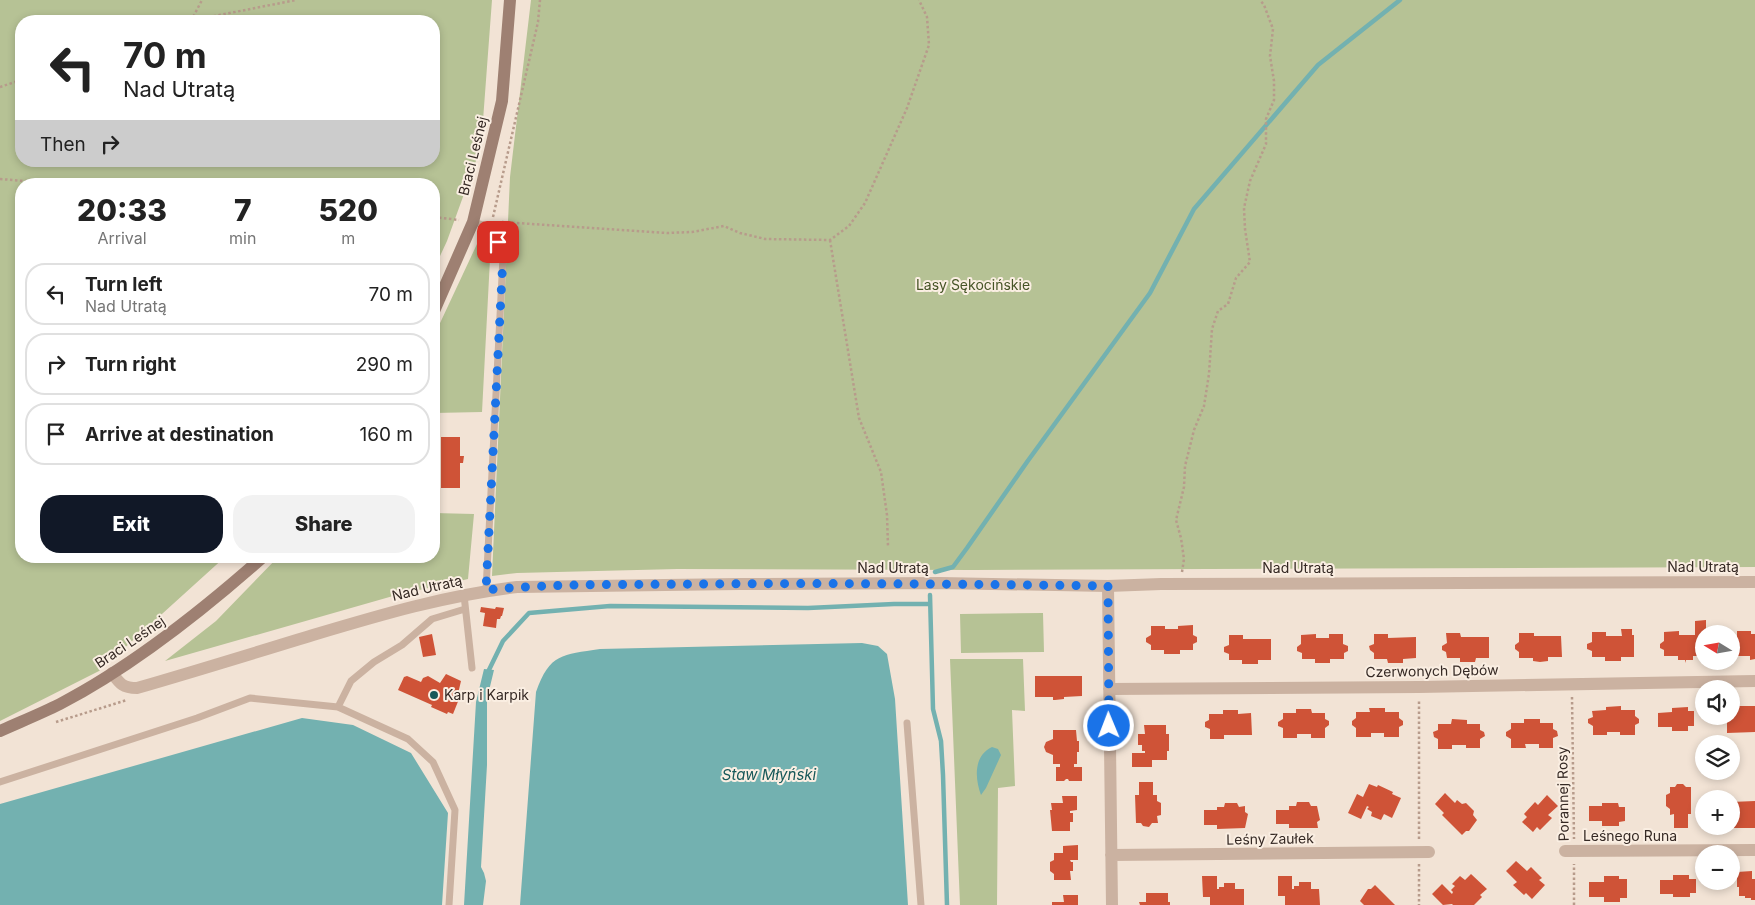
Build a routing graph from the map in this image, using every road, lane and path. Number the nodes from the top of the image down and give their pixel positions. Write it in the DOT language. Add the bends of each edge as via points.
graph roads {
  1 [pos="202,0"];
  2 [pos="296,0"];
  3 [pos="510,0"];
  4 [pos="540,0"];
  5 [pos="919,0"];
  6 [pos="1260,0"];
  7 [pos="193,15"];
  8 [pos="220,15"];
  9 [pos="15,82"];
  10 [pos="0,87"];
  11 [pos="0,179"];
  12 [pos="15,180"];
  13 [pos="440,218"];
  14 [pos="473,222"];
  15 [pos="502,222"];
  16 [pos="830,240"];
  17 [pos="440,297"];
  18 [pos="888,546"];
  19 [pos="256,563"];
  20 [pos="1182,576"];
  21 [pos="1755,582"];
  22 [pos="1108,586"];
  23 [pos="486,590"];
  24 [pos="464,595"];
  25 [pos="466,609"];
  26 [pos="472,668"];
  27 [pos="112,674"];
  28 [pos="1755,682"];
  29 [pos="1572,684"];
  30 [pos="1419,687"];
  31 [pos="1109,689"];
  32 [pos="131,699"];
  33 [pos="338,707"];
  34 [pos="907,723"];
  35 [pos="51,724"];
  36 [pos="0,731"];
  37 [pos="0,782"];
  38 [pos="1755,850"];
  39 [pos="1569,851"];
  40 [pos="1424,852"];
  41 [pos="1111,855"];
  42 [pos="449,905"];
  43 [pos="920,905"];
  44 [pos="1112,905"];
  45 [pos="1419,905"];
  46 [pos="1574,905"];
  1 -- 7 [label="path"];
  2 -- 8 [label="path"];
  3 -- 14 [label="main road, Braci Leśnej" via="502,101"];
  4 -- 14 [label="path" via="538,22 492,221"];
  5 -- 16 [label="path" via="927,17 929,45 907,108 865,203 849,226"];
  6 -- 20 [label="path" via="1272,29 1270,56 1274,100 1266,119 1266,144 1250,181 1244,208 1250,262 1236,278 1228,304 1218,311 1212,329 1204,406 1185,466 1176,520 1182,538"];
  9 -- 10 [label="path"];
  11 -- 12 [label="path"];
  13 -- 14 [label="path"];
  14 -- 17 [label="main road, Braci Leśnej"];
  14 -- 23 [label="lane" via="494,228 503,257"];
  15 -- 16 [label="path" via="666,234 724,226 765,239"];
  16 -- 18 [label="path" via="860,418 882,472"];
  19 -- 27 [label="main road, Braci Leśnej" via="168,635"];
  21 -- 22 [label="street, Nad Utratą"];
  22 -- 23 [label="street, Nad Utratą" via="739,584 548,586"];
  22 -- 31 [label="street"];
  23 -- 24 [label="street, Nad Utratą"];
  24 -- 25 [label="lane"];
  24 -- 27 [label="street, Nad Utratą" via="389,612 137,688 124,687"];
  25 -- 26 [label="lane"];
  25 -- 33 [label="lane" via="432,619 402,645 374,662 351,681"];
  27 -- 36 [label="main road, Braci Leśnej" via="59,704"];
  28 -- 29 [label="street, Czerwonych Dębów"];
  29 -- 30 [label="street, Czerwonych Dębów"];
  29 -- 39 [label="path, Porannej Rosy"];
  30 -- 31 [label="street, Czerwonych Dębów"];
  30 -- 40 [label="path"];
  31 -- 41 [label="street"];
  32 -- 35 [label="path"];
  33 -- 37 [label="lane" via="250,698"];
  33 -- 42 [label="lane" via="408,739 434,762 455,810"];
  34 -- 43 [label="lane"];
  38 -- 39 [label="street, Leśnego Runa"];
  39 -- 46 [label="path, Porannej Rosy"];
  40 -- 41 [label="street, Leśny Zaułek"];
  40 -- 45 [label="path"];
  41 -- 44 [label="street"];
}
